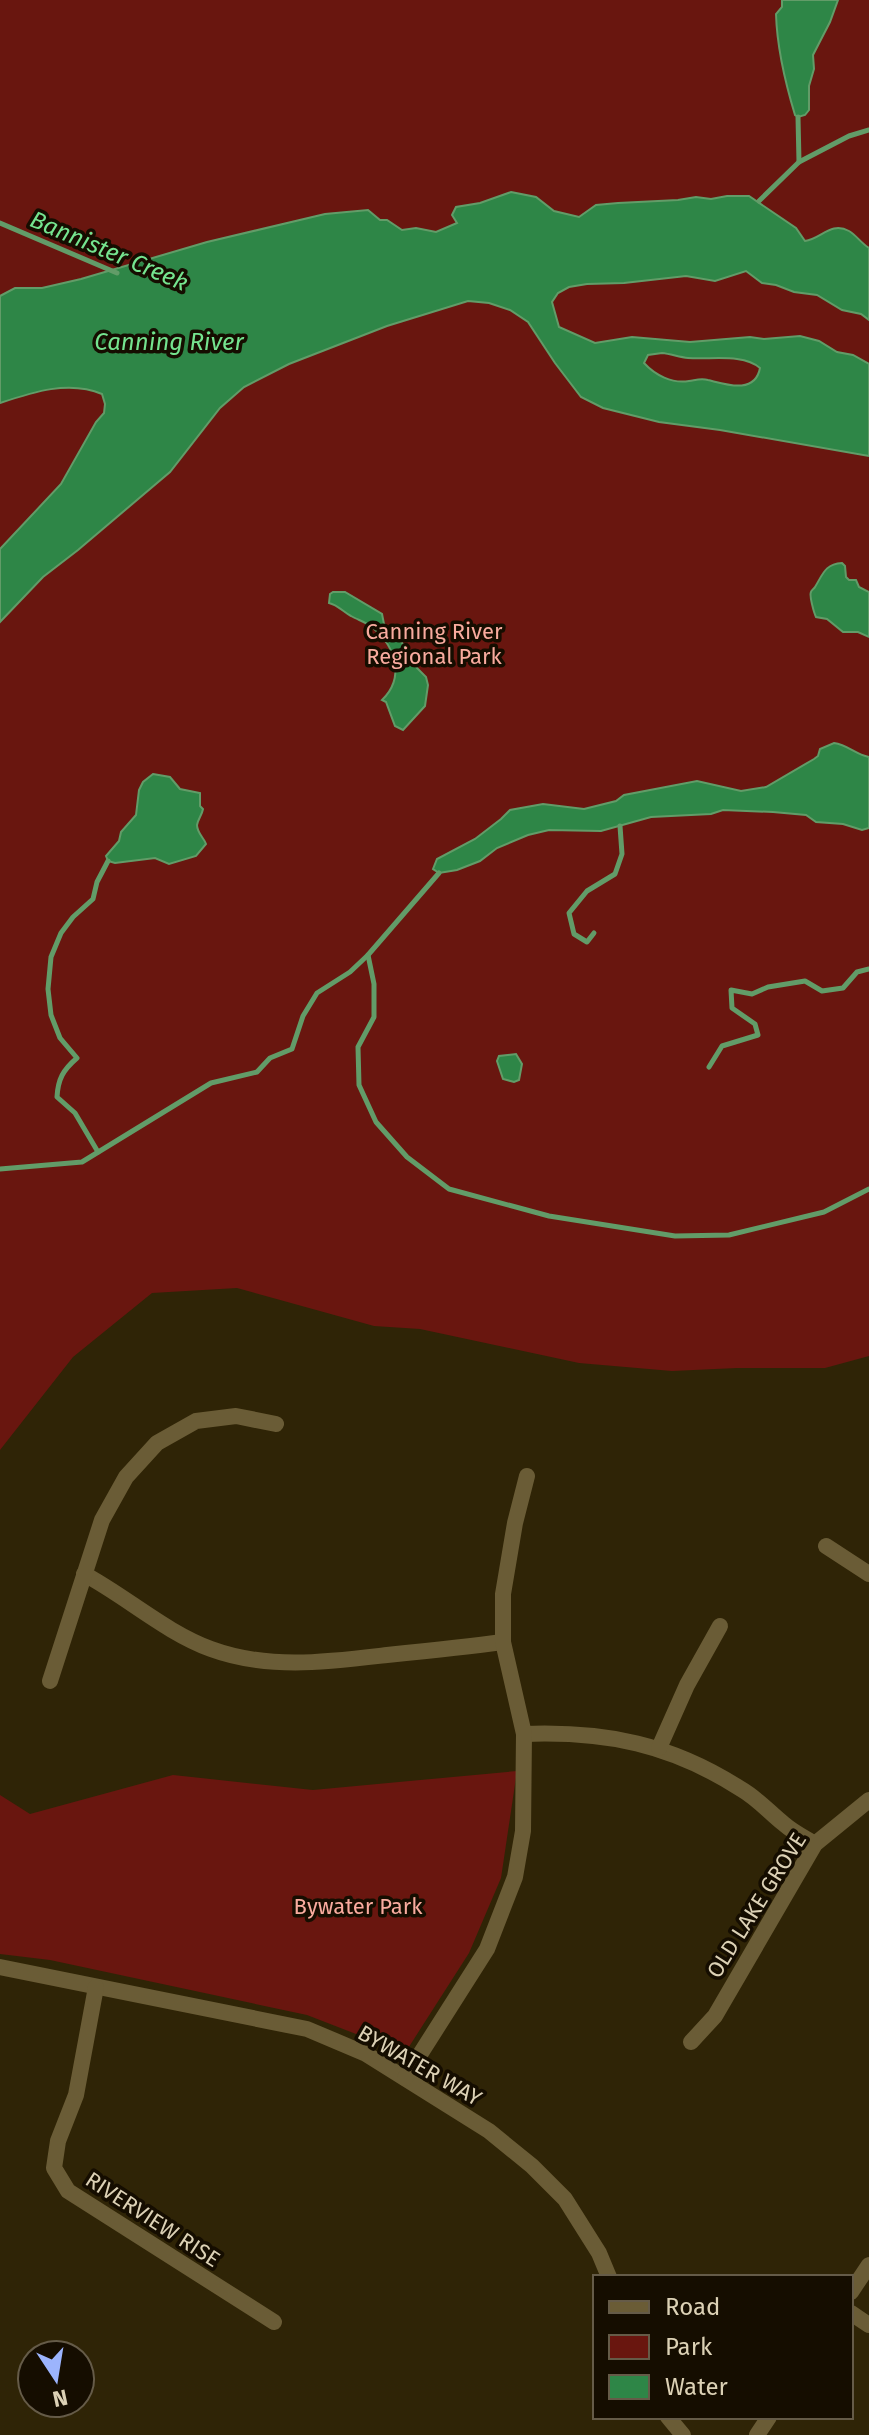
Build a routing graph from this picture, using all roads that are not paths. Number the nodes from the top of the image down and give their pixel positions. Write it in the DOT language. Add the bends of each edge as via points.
graph roads {
  1 [pos="276,1424"];
  2 [pos="527,1476"];
  3 [pos="826,1546"];
  4 [pos="84,1574"];
  5 [pos="869,1574"];
  6 [pos="720,1626"];
  7 [pos="503,1642"];
  8 [pos="50,1681"];
  9 [pos="524,1734"];
  10 [pos="659,1748"];
  11 [pos="869,1800"];
  12 [pos="815,1844"];
  13 [pos="0,1967"];
  14 [pos="96,1987"];
  15 [pos="691,2042"];
  16 [pos="405,2078"];
  17 [pos="869,2265"];
  18 [pos="608,2275"];
  19 [pos="853,2289"];
  20 [pos="274,2322"];
  21 [pos="670,2419"];
  22 [pos="683,2435"];
  1 -- 4 [label="street" via="236,1416 196,1421 157,1443 126,1477 102,1520"];
  2 -- 7 [label="street" via="503,1594"];
  3 -- 5 [label="street"];
  4 -- 7 [label="street" via="176,1633 245,1660 332,1661"];
  4 -- 8 [label="street"];
  6 -- 10 [label="street"];
  7 -- 9 [label="street"];
  9 -- 10 [label="street" via="601,1736"];
  9 -- 16 [label="street" via="523,1831 515,1877 487,1949"];
  10 -- 12 [label="street" via="743,1789"];
  11 -- 12 [label="street, OLD LAKE GROVE"];
  12 -- 15 [label="street, OLD LAKE GROVE" via="715,2016"];
  13 -- 14 [label="street, BYWATER WAY"];
  14 -- 16 [label="street, BYWATER WAY" via="307,2029 366,2054"];
  14 -- 20 [label="street, RIVERVIEW RISE" via="76,2095 54,2168 68,2191"];
  16 -- 18 [label="street, BYWATER WAY" via="489,2131 532,2166 565,2199"];
  17 -- 19 [label="street"];
  21 -- 22 [label="street"];
}
